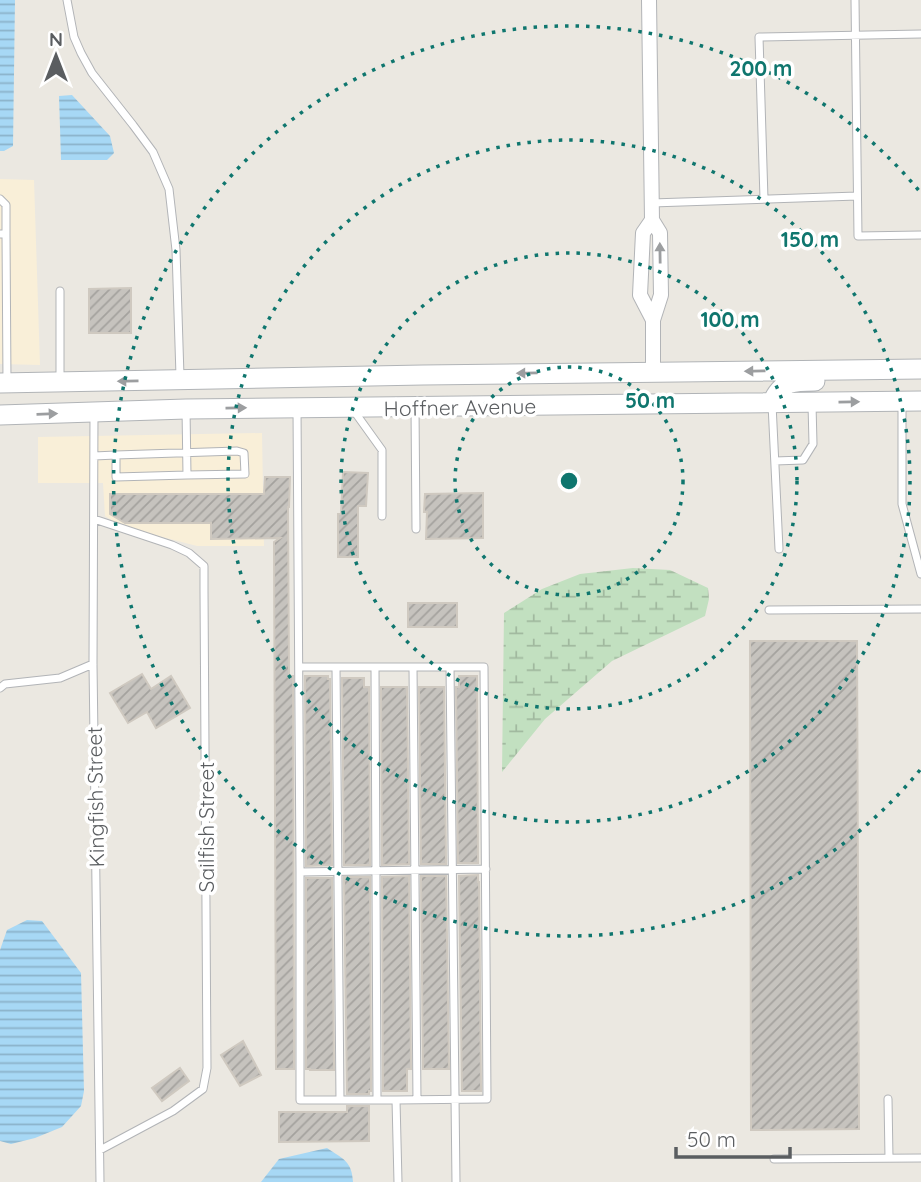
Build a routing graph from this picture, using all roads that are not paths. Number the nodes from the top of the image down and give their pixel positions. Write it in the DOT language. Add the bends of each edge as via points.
graph roads {
  1 [pos="66,0"];
  2 [pos="649,0"];
  3 [pos="855,0"];
  4 [pos="921,34"];
  5 [pos="855,35"];
  6 [pos="857,196"];
  7 [pos="0,199"];
  8 [pos="764,200"];
  9 [pos="652,203"];
  10 [pos="3,234"];
  11 [pos="921,235"];
  12 [pos="60,290"];
  13 [pos="653,372"];
  14 [pos="918,375"];
  15 [pos="372,376"];
  16 [pos="180,381"];
  17 [pos="60,382"];
  18 [pos="4,383"];
  19 [pos="911,402"];
  20 [pos="772,403"];
  21 [pos="812,403"];
  22 [pos="415,407"];
  23 [pos="297,408"];
  24 [pos="352,408"];
  25 [pos="186,409"];
  26 [pos="94,412"];
  27 [pos="0,415"];
  28 [pos="186,451"];
  29 [pos="116,454"];
  30 [pos="94,456"];
  31 [pos="775,461"];
  32 [pos="187,475"];
  33 [pos="382,516"];
  34 [pos="94,519"];
  35 [pos="416,530"];
  36 [pos="779,549"];
  37 [pos="921,574"];
  38 [pos="769,610"];
  39 [pos="921,610"];
  40 [pos="93,664"];
  41 [pos="299,667"];
  42 [pos="336,667"];
  43 [pos="375,667"];
  44 [pos="413,667"];
  45 [pos="450,667"];
  46 [pos="0,688"];
  47 [pos="486,869"];
  48 [pos="452,870"];
  49 [pos="338,871"];
  50 [pos="376,871"];
  51 [pos="415,871"];
  52 [pos="300,872"];
  53 [pos="888,1099"];
  54 [pos="340,1100"];
  55 [pos="377,1100"];
  56 [pos="396,1100"];
  57 [pos="416,1100"];
  58 [pos="455,1100"];
  59 [pos="100,1150"];
  60 [pos="889,1158"];
  61 [pos="921,1158"];
  62 [pos="774,1159"];
  63 [pos="100,1182"];
  64 [pos="397,1182"];
  65 [pos="456,1182"];
  1 -- 16 [label="lane" via="81,53 153,152 169,189"];
  2 -- 9 [label="street"];
  3 -- 5 [label="lane"];
  4 -- 5 [label="lane"];
  5 -- 6 [label="lane"];
  5 -- 8 [label="lane" via="759,37"];
  6 -- 8 [label="lane"];
  6 -- 11 [label="lane" via="858,236"];
  7 -- 10 [label="lane" via="6,205"];
  8 -- 9 [label="lane"];
  9 -- 13 [label="street" via="652,220 660,233 661,295 653,320"];
  10 -- 18 [label="lane"];
  12 -- 17 [label="lane"];
  14 -- 13 [label="main road, Hoffner Avenue, one-way"];
  13 -- 15 [label="main road, Hoffner Avenue, one-way"];
  14 -- 19 [label="main road"];
  14 -- 20 [label="main road" via="804,381 785,385"];
  15 -- 16 [label="main road, Hoffner Avenue"];
  15 -- 25 [label="main road" via="341,387 207,390"];
  16 -- 17 [label="main road, Hoffner Avenue, one-way"];
  16 -- 26 [label="main road" via="172,392 151,402 114,402"];
  17 -- 18 [label="main road, Hoffner Avenue"];
  21 -- 19 [label="main road, Hoffner Avenue, one-way"];
  19 -- 37 [label="lane" via="902,504"];
  20 -- 21 [label="main road, Hoffner Avenue"];
  20 -- 22 [label="main road, Hoffner Avenue"];
  20 -- 31 [label="lane"];
  21 -- 31 [label="lane" via="813,444 803,460"];
  22 -- 24 [label="main road, Hoffner Avenue"];
  22 -- 35 [label="lane"];
  23 -- 24 [label="main road, Hoffner Avenue"];
  25 -- 23 [label="main road, Hoffner Avenue, one-way"];
  23 -- 41 [label="lane"];
  24 -- 33 [label="lane" via="382,450"];
  25 -- 26 [label="main road, Hoffner Avenue"];
  25 -- 28 [label="lane"];
  27 -- 26 [label="main road, Hoffner Avenue, one-way"];
  26 -- 30 [label="lane, Kingfish Street"];
  28 -- 29 [label="lane"];
  28 -- 32 [label="lane"];
  28 -- 32 [label="lane" via="237,450 244,453 245,474"];
  29 -- 30 [label="lane"];
  29 -- 32 [label="lane" via="117,477"];
  30 -- 34 [label="lane, Kingfish Street"];
  31 -- 36 [label="lane"];
  34 -- 40 [label="lane, Kingfish Street"];
  34 -- 59 [label="lane, Sailfish Street" via="172,545 204,566 207,1068 203,1089 173,1111"];
  38 -- 39 [label="lane"];
  40 -- 46 [label="lane" via="60,678"];
  40 -- 59 [label="lane, Kingfish Street"];
  41 -- 42 [label="lane"];
  41 -- 52 [label="lane"];
  42 -- 43 [label="lane"];
  42 -- 49 [label="lane"];
  43 -- 44 [label="lane"];
  43 -- 50 [label="lane"];
  44 -- 45 [label="lane"];
  44 -- 51 [label="lane"];
  45 -- 47 [label="lane" via="485,667"];
  45 -- 48 [label="lane"];
  47 -- 48 [label="lane"];
  47 -- 58 [label="lane" via="487,1099"];
  48 -- 51 [label="lane"];
  48 -- 58 [label="lane"];
  49 -- 50 [label="lane"];
  49 -- 52 [label="lane"];
  49 -- 54 [label="lane"];
  50 -- 51 [label="lane"];
  50 -- 55 [label="lane"];
  51 -- 57 [label="lane"];
  52 -- 54 [label="lane" via="300,1100"];
  53 -- 60 [label="lane"];
  54 -- 55 [label="lane"];
  55 -- 56 [label="lane"];
  56 -- 57 [label="lane"];
  56 -- 64 [label="lane"];
  57 -- 58 [label="lane"];
  58 -- 65 [label="lane"];
  59 -- 63 [label="lane, Kingfish Street"];
  60 -- 61 [label="lane"];
  60 -- 62 [label="lane"];
}
